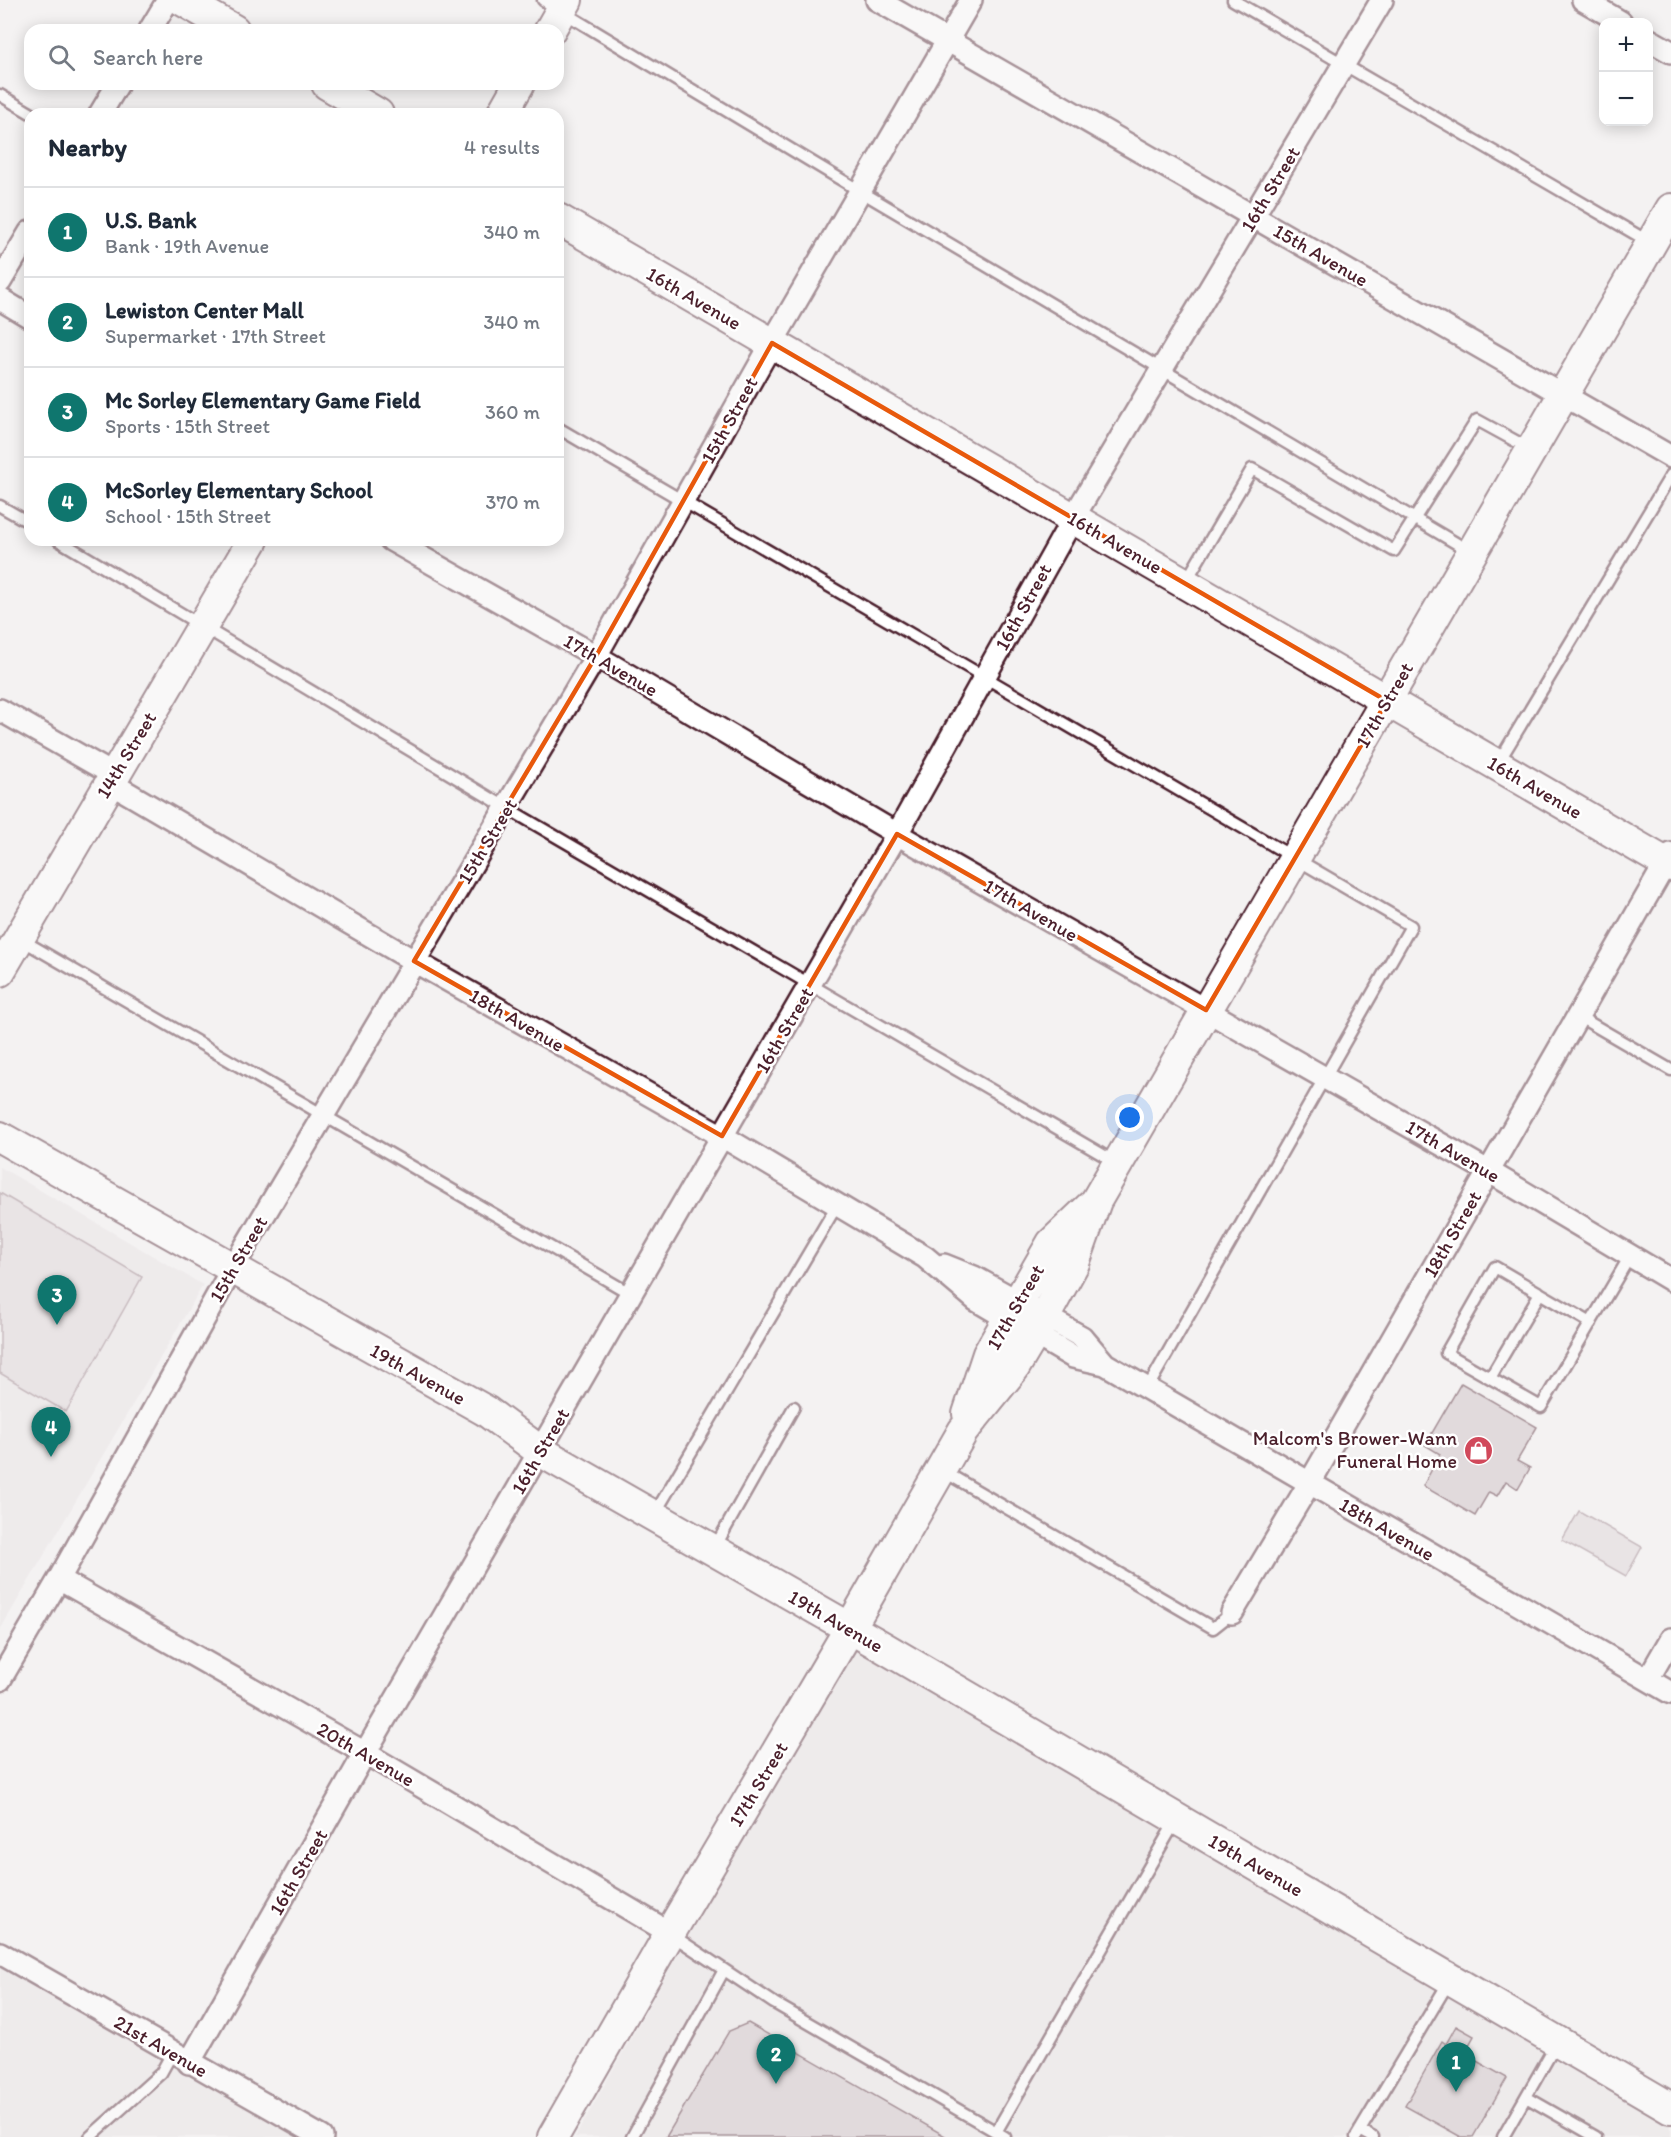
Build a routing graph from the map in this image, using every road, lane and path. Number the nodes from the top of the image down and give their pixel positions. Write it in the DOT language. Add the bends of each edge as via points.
graph roads {
  1 [pos="168,0"];
  2 [pos="182,0"];
  3 [pos="877,0"];
  4 [pos="971,0"];
  5 [pos="1233,0"];
  6 [pos="1382,0"];
  7 [pos="1583,0"];
  8 [pos="555,10"];
  9 [pos="1614,18"];
  10 [pos="154,24"];
  11 [pos="224,24"];
  12 [pos="947,40"];
  13 [pos="1653,42"];
  14 [pos="1671,52"];
  15 [pos="1344,65"];
  16 [pos="114,90"];
  17 [pos="337,90"];
  18 [pos="516,90"];
  19 [pos="0,95"];
  20 [pos="104,108"];
  21 [pos="368,108"];
  22 [pos="505,108"];
  23 [pos="24,109"];
  24 [pos="860,191"];
  25 [pos="1671,209"];
  26 [pos="1254,217"];
  27 [pos="564,222"];
  28 [pos="24,241"];
  29 [pos="1651,243"];
  30 [pos="0,282"];
  31 [pos="0,299"];
  32 [pos="24,313"];
  33 [pos="772,343"];
  34 [pos="1163,369"];
  35 [pos="1563,394"];
  36 [pos="564,433"];
  37 [pos="1531,450"];
  38 [pos="1671,457"];
  39 [pos="1671,475"];
  40 [pos="683,502"];
  41 [pos="0,506"];
  42 [pos="1073,518"];
  43 [pos="1416,519"];
  44 [pos="24,520"];
  45 [pos="68,546"];
  46 [pos="249,546"];
  47 [pos="402,546"];
  48 [pos="1472,553"];
  49 [pos="1185,583"];
  50 [pos="202,626"];
  51 [pos="596,656"];
  52 [pos="984,678"];
  53 [pos="1387,701"];
  54 [pos="0,710"];
  55 [pos="1497,765"];
  56 [pos="111,778"];
  57 [pos="507,808"];
  58 [pos="897,834"];
  59 [pos="1295,859"];
  60 [pos="1669,861"];
  61 [pos="19,938"];
  62 [pos="414,961"];
  63 [pos="0,971"];
  64 [pos="811,984"];
  65 [pos="1206,1011"];
  66 [pos="1578,1016"];
  67 [pos="1671,1070"];
  68 [pos="1326,1079"];
  69 [pos="323,1114"];
  70 [pos="722,1136"];
  71 [pos="0,1137"];
  72 [pos="1117,1163"];
  73 [pos="1488,1171"];
  74 [pos="1096,1201"];
  75 [pos="837,1205"];
  76 [pos="1630,1256"];
  77 [pos="232,1269"];
  78 [pos="1671,1280"];
  79 [pos="1540,1293"];
  80 [pos="631,1294"];
  81 [pos="1013,1310"];
  82 [pos="1591,1323"];
  83 [pos="1040,1325"];
  84 [pos="1490,1378"];
  85 [pos="1147,1389"];
  86 [pos="794,1407"];
  87 [pos="963,1431"];
  88 [pos="540,1451"];
  89 [pos="941,1470"];
  90 [pos="1309,1484"];
  91 [pos="653,1516"];
  92 [pos="713,1550"];
  93 [pos="59,1579"];
  94 [pos="1232,1613"];
  95 [pos="850,1628"];
  96 [pos="1671,1638"];
  97 [pos="1648,1679"];
  98 [pos="0,1680"];
  99 [pos="1671,1693"];
  100 [pos="365,1753"];
  101 [pos="1177,1819"];
  102 [pos="670,1933"];
  103 [pos="0,1953"];
  104 [pos="724,1970"];
  105 [pos="1451,1979"];
  106 [pos="1557,2042"];
  107 [pos="181,2058"];
  108 [pos="1526,2097"];
  109 [pos="1671,2108"];
  110 [pos="105,2124"];
  111 [pos="1358,2133"];
  112 [pos="1001,2134"];
  113 [pos="90,2137"];
  114 [pos="107,2137"];
  115 [pos="322,2137"];
  116 [pos="554,2137"];
  117 [pos="632,2137"];
  118 [pos="1373,2137"];
  119 [pos="1503,2137"];
  120 [pos="1596,2137"];
  1 -- 10 [label="street"];
  2 -- 11 [label="main road"];
  3 -- 12 [label="street, 15th Avenue"];
  4 -- 12 [label="street, 15th Street"];
  5 -- 15 [label="lane"];
  6 -- 15 [label="street, 16th Street"];
  7 -- 9 [label="street"];
  8 -- 24 [label="lane"];
  12 -- 24 [label="street, 15th Street"];
  12 -- 26 [label="street, 15th Avenue"];
  13 -- 14 [label="street"];
  15 -- 26 [label="street, 16th Street"];
  15 -- 29 [label="lane"];
  16 -- 20 [label="street"];
  17 -- 21 [label="main road"];
  18 -- 22 [label="main road"];
  19 -- 23 [label="lane"];
  24 -- 33 [label="street, 15th Street"];
  24 -- 34 [label="lane"];
  25 -- 29 [label="main road, 17th Street"];
  26 -- 34 [label="street, 16th Street"];
  26 -- 35 [label="street, 15th Avenue"];
  27 -- 33 [label="main road, 16th Avenue"];
  28 -- 30 [label="street"];
  29 -- 35 [label="main road, 17th Street"];
  31 -- 32 [label="street"];
  33 -- 40 [label="street, 15th Street"];
  33 -- 42 [label="main road, 16th Avenue"];
  34 -- 42 [label="street, 16th Street"];
  34 -- 43 [label="lane"];
  35 -- 37 [label="main road, 17th Street"];
  35 -- 38 [label="street, 15th Avenue"];
  36 -- 40 [label="lane"];
  37 -- 43 [label="lane" via="1477,420"];
  37 -- 48 [label="main road, 17th Street"];
  39 -- 55 [label="lane"];
  40 -- 51 [label="street, 15th Street"];
  40 -- 52 [label="lane"];
  41 -- 44 [label="lane"];
  42 -- 49 [label="main road, 16th Avenue"];
  42 -- 52 [label="street, 16th Street"];
  43 -- 48 [label="lane"];
  43 -- 49 [label="lane" via="1394,551 1252,469"];
  45 -- 50 [label="lane"];
  46 -- 50 [label="main road, 14th Street"];
  47 -- 51 [label="street, 17th Avenue"];
  48 -- 53 [label="main road, 17th Street"];
  49 -- 53 [label="main road, 16th Avenue"];
  50 -- 56 [label="main road, 14th Street"];
  50 -- 57 [label="lane"];
  51 -- 57 [label="street, 15th Street"];
  51 -- 58 [label="street, 17th Avenue"];
  52 -- 58 [label="street, 16th Street"];
  52 -- 59 [label="lane"];
  53 -- 55 [label="main road, 16th Avenue"];
  53 -- 59 [label="main road, 17th Street"];
  54 -- 56 [label="street, 18th Avenue"];
  55 -- 60 [label="main road, 16th Avenue"];
  56 -- 61 [label="main road, 14th Street"];
  56 -- 62 [label="street, 18th Avenue"];
  57 -- 62 [label="street, 15th Street"];
  57 -- 64 [label="lane"];
  58 -- 64 [label="street, 16th Street"];
  58 -- 65 [label="street, 17th Avenue"];
  59 -- 65 [label="main road, 17th Street"];
  59 -- 68 [label="lane" via="1411,926"];
  60 -- 66 [label="street, 18th Street"];
  61 -- 63 [label="main road, 14th Street"];
  61 -- 69 [label="lane"];
  62 -- 69 [label="street, 15th Street"];
  62 -- 70 [label="street, 18th Avenue"];
  64 -- 70 [label="street, 16th Street"];
  64 -- 72 [label="lane"];
  65 -- 68 [label="street, 17th Avenue"];
  65 -- 72 [label="main road, 17th Street"];
  66 -- 67 [label="lane"];
  66 -- 73 [label="street, 18th Street"];
  68 -- 73 [label="street, 17th Avenue"];
  68 -- 85 [label="lane"];
  69 -- 77 [label="street, 15th Street"];
  69 -- 80 [label="lane"];
  70 -- 75 [label="street, 18th Avenue"];
  70 -- 80 [label="street, 16th Street"];
  71 -- 77 [label="main road, 19th Avenue"];
  72 -- 74 [label="main road, 17th Street"];
  73 -- 76 [label="street, 17th Avenue"];
  73 -- 90 [label="street, 18th Street"];
  74 -- 81 [label="main road, 17th Street" via="1052,1243"];
  74 -- 83 [label="main road, 17th Street" via="1074,1263"];
  75 -- 81 [label="street, 18th Avenue" via="925,1257 974,1277"];
  75 -- 91 [label="lane"];
  76 -- 78 [label="street, 17th Avenue"];
  76 -- 82 [label="lane"];
  77 -- 88 [label="main road, 19th Avenue" via="486,1411"];
  77 -- 93 [label="street, 15th Street"];
  79 -- 82 [label="lane"];
  79 -- 84 [label="lane"];
  79 -- 84 [label="lane" via="1495,1267 1446,1353"];
  80 -- 88 [label="street, 16th Street"];
  81 -- 83 [label="street, 18th Avenue"];
  81 -- 87 [label="main road, 17th Street" via="988,1354"];
  82 -- 84 [label="lane" via="1541,1407"];
  83 -- 85 [label="street, 18th Avenue" via="1073,1357 1105,1364"];
  83 -- 87 [label="main road, 17th Street" via="1014,1368"];
  85 -- 90 [label="street, 18th Avenue"];
  86 -- 92 [label="lane"];
  87 -- 89 [label="main road, 17th Street"];
  88 -- 91 [label="main road, 19th Avenue"];
  88 -- 100 [label="street, 16th Street"];
  89 -- 94 [label="lane" via="1213,1628"];
  89 -- 95 [label="main road, 17th Street"];
  90 -- 94 [label="street, 18th Street"];
  90 -- 97 [label="street, 18th Avenue"];
  91 -- 92 [label="main road, 19th Avenue"];
  92 -- 95 [label="main road, 19th Avenue"];
  93 -- 98 [label="street, 15th Street"];
  93 -- 100 [label="street, 20th Avenue"];
  95 -- 101 [label="main road, 19th Avenue"];
  95 -- 102 [label="main road, 17th Street"];
  96 -- 97 [label="street"];
  97 -- 99 [label="street, 18th Avenue"];
  100 -- 102 [label="street, 20th Avenue"];
  100 -- 107 [label="street, 16th Street"];
  101 -- 105 [label="main road, 19th Avenue"];
  101 -- 112 [label="lane"];
  102 -- 104 [label="lane"];
  102 -- 116 [label="main road, 17th Street"];
  103 -- 107 [label="street, 21st Avenue"];
  104 -- 112 [label="lane"];
  104 -- 117 [label="lane"];
  105 -- 106 [label="main road, 19th Avenue"];
  105 -- 111 [label="lane"];
  106 -- 108 [label="lane"];
  106 -- 109 [label="main road, 19th Avenue"];
  107 -- 110 [label="lane"];
  107 -- 115 [label="street, 21st Avenue"];
  108 -- 119 [label="lane"];
  108 -- 120 [label="lane"];
  110 -- 113 [label="lane"];
  110 -- 114 [label="lane"];
  111 -- 118 [label="lane"];
}
